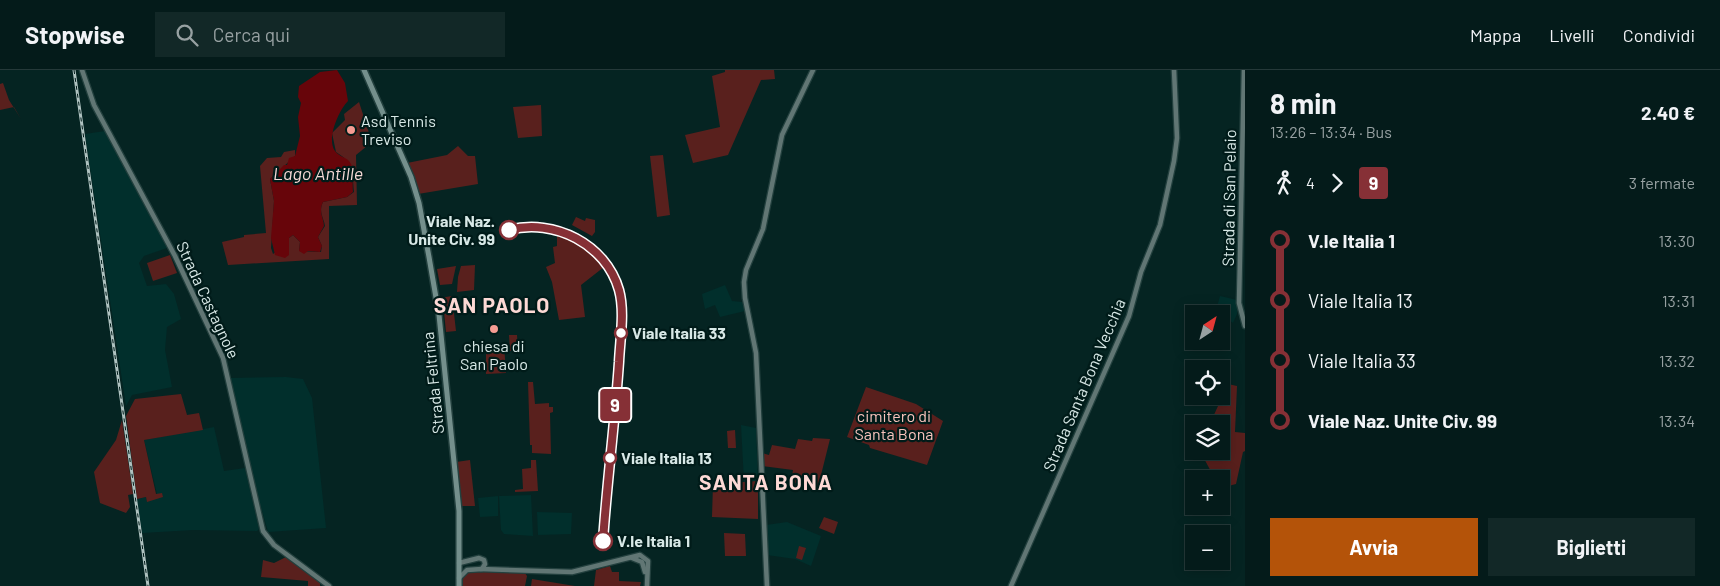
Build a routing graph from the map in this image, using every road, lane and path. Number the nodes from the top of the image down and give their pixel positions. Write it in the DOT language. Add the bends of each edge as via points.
graph roads {
  1 [pos="82,70"];
  2 [pos="364,70"];
  3 [pos="814,70"];
  4 [pos="1174,70"];
  5 [pos="1244,70"];
  6 [pos="1245,326"];
  7 [pos="459,554"];
  8 [pos="630,558"];
  9 [pos="475,560"];
  10 [pos="466,561"];
  11 [pos="485,562"];
  12 [pos="459,563"];
  13 [pos="479,569"];
  14 [pos="500,569"];
  15 [pos="459,579"];
  16 [pos="329,586"];
  17 [pos="459,586"];
  18 [pos="646,586"];
  19 [pos="767,586"];
  20 [pos="1010,586"];
  1 -- 16 [label="street, Strada Castagnole" via="90,96 175,256 223,358 263,531 274,545"];
  2 -- 7 [label="main road, Strada Feltrina" via="411,177 428,248 450,420 459,511"];
  3 -- 19 [label="street" via="782,135 763,229 744,282 756,353"];
  4 -- 20 [label="street, Strada Santa Bona Vecchia" via="1177,138 1160,225 1141,272 1129,316"];
  5 -- 6 [label="street, Strada di San Pelaio" via="1239,303"];
  7 -- 10 [label="street"];
  7 -- 12 [label="main road, Strada Feltrina"];
  8 -- 14 [label="street" via="572,572"];
  8 -- 18 [label="street" via="638,559 645,567"];
  8 -- 18 [label="street" via="640,555 648,561"];
  9 -- 10 [label="street"];
  9 -- 11 [label="street" via="481,558"];
  9 -- 13 [label="street" via="474,565"];
  10 -- 12 [label="street"];
  11 -- 13 [label="street" via="485,566"];
  11 -- 14 [label="street"];
  12 -- 15 [label="main road, Strada Feltrina"];
  13 -- 14 [label="street"];
  13 -- 15 [label="street" via="467,570"];
  15 -- 17 [label="main road, Strada Feltrina"];
}
